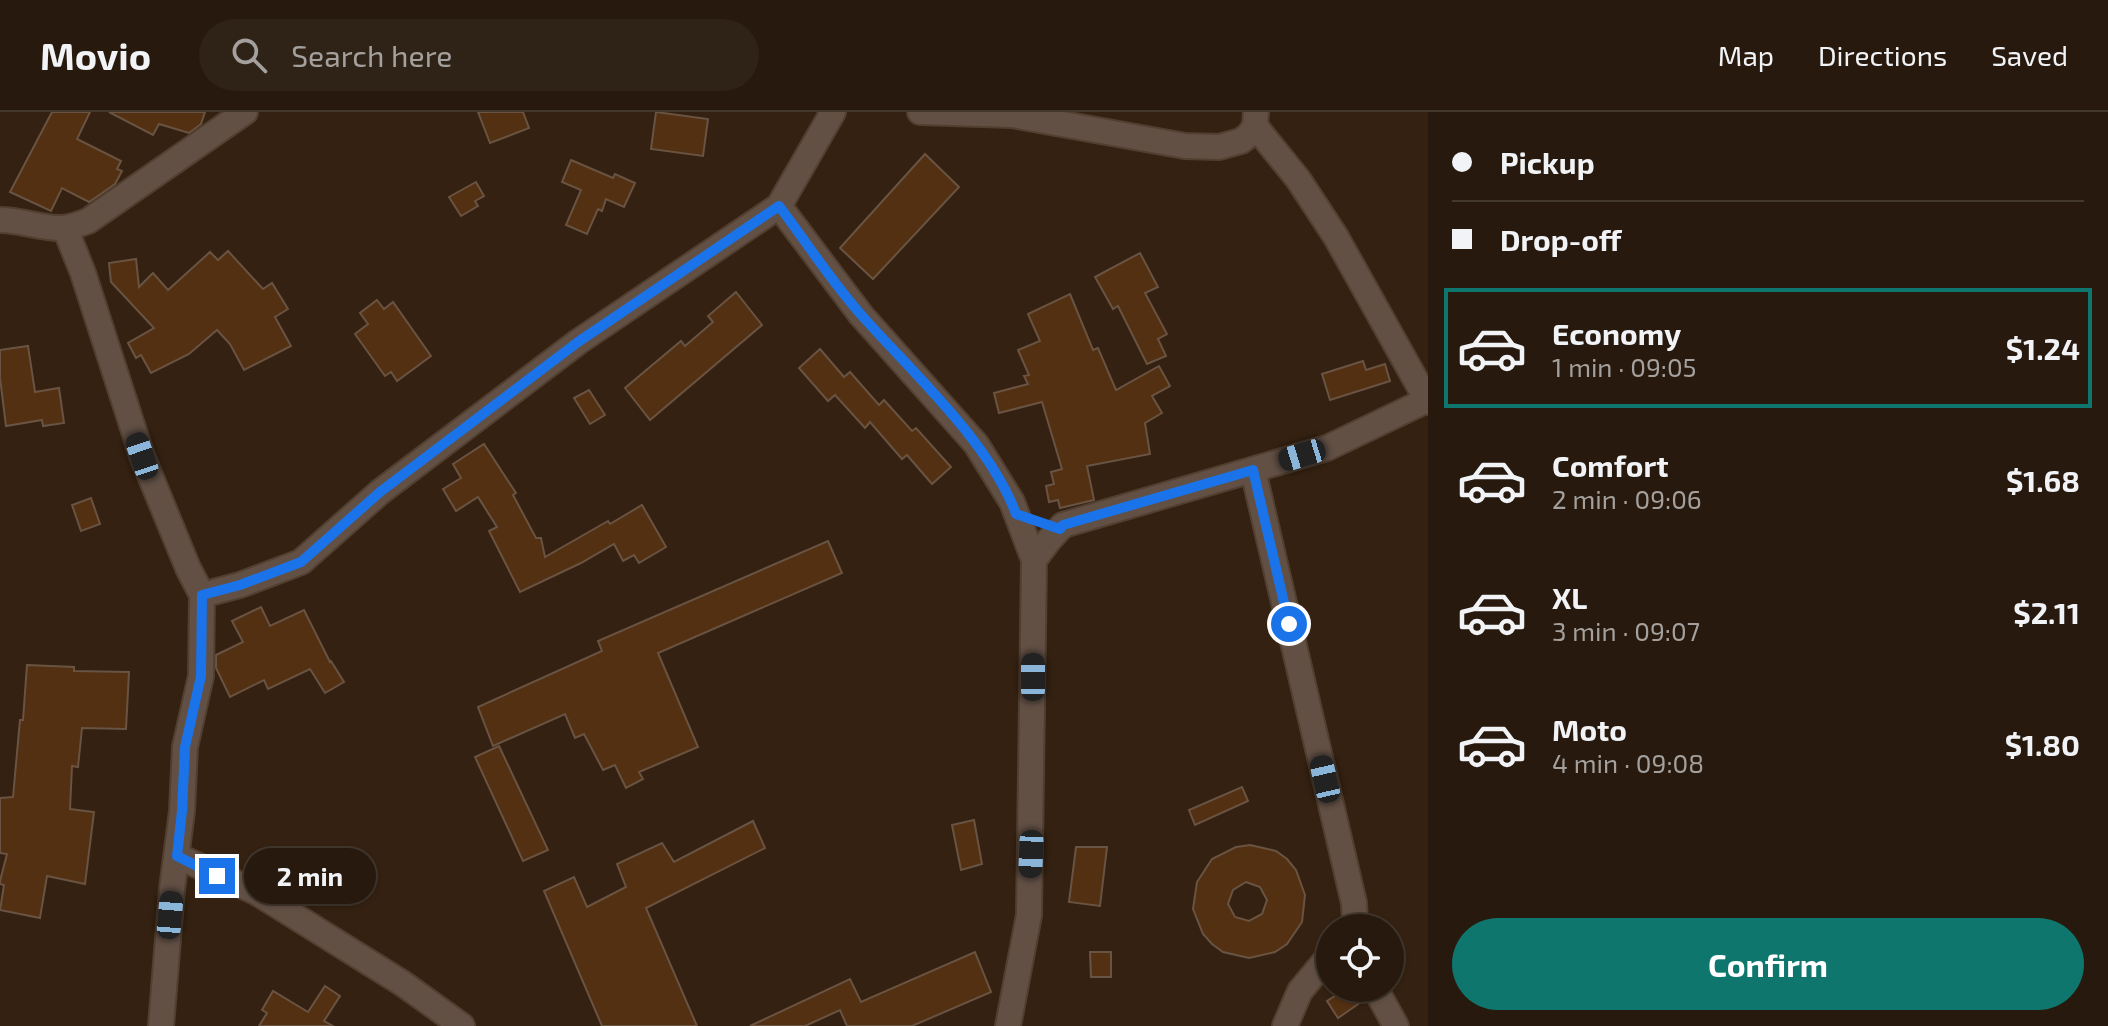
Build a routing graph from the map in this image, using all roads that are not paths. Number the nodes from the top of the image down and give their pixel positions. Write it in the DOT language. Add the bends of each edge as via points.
graph roads {
  1 [pos="245,112"];
  2 [pos="833,112"];
  3 [pos="920,112"];
  4 [pos="1256,119"];
  5 [pos="779,206"];
  6 [pos="0,220"];
  7 [pos="65,228"];
  8 [pos="1427,401"];
  9 [pos="1253,470"];
  10 [pos="1016,514"];
  11 [pos="1060,529"];
  12 [pos="1034,560"];
  13 [pos="202,595"];
  14 [pos="177,856"];
  15 [pos="1355,914"];
  16 [pos="1316,972"];
  17 [pos="1383,1002"];
  18 [pos="161,1026"];
  19 [pos="462,1026"];
  20 [pos="1008,1026"];
  21 [pos="1285,1026"];
  22 [pos="1396,1026"];
  1 -- 7 [label="street" via="88,221"];
  2 -- 5 [label="street"];
  3 -- 4 [label="street" via="1012,115 1208,147 1241,141"];
  4 -- 8 [label="street" via="1336,237"];
  5 -- 10 [label="street" via="861,315 976,444"];
  5 -- 13 [label="street" via="554,360 380,492 301,562"];
  6 -- 7 [label="street"];
  7 -- 13 [label="street" via="142,456"];
  8 -- 9 [label="street" via="1327,448"];
  9 -- 11 [label="street"];
  9 -- 15 [label="street"];
  10 -- 11 [label="street"];
  10 -- 12 [label="street"];
  11 -- 12 [label="street"];
  12 -- 20 [label="street" via="1029,915"];
  13 -- 14 [label="street" via="201,676 185,747"];
  14 -- 18 [label="street"];
  14 -- 19 [label="street" via="256,892"];
  16 -- 21 [label="street" via="1300,991"];
  17 -- 22 [label="street"];
}
